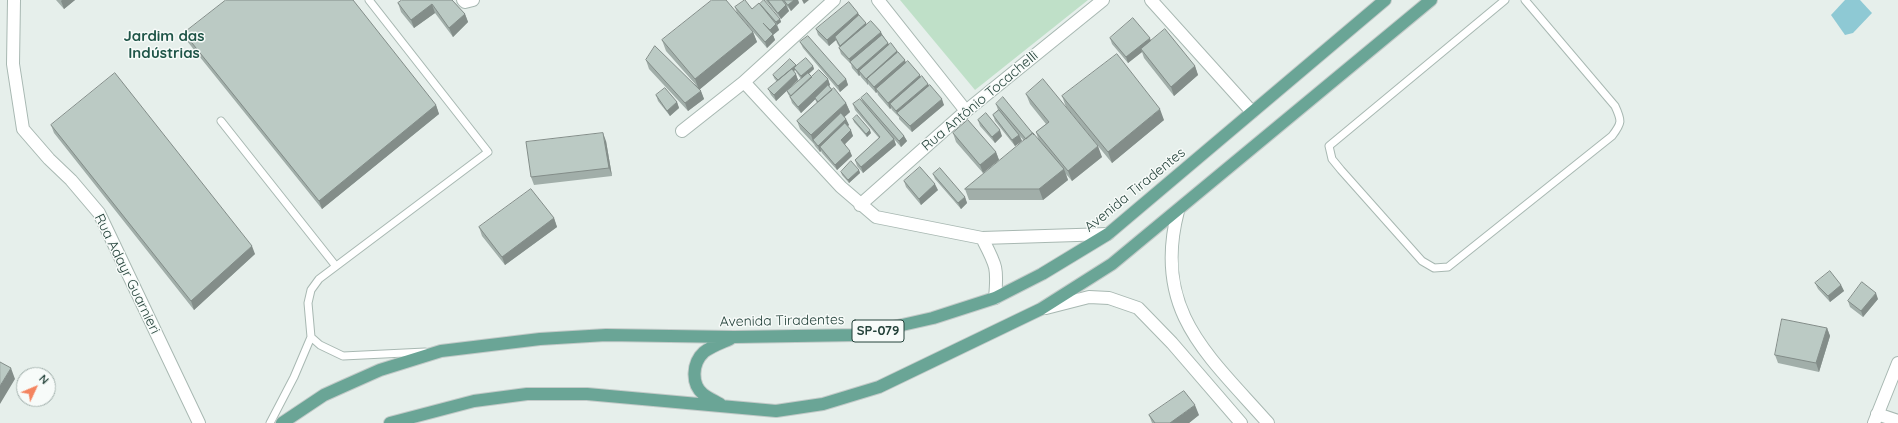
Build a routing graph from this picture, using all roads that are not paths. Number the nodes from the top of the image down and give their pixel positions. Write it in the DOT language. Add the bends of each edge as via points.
graph roads {
  1 [pos="14,0"];
  2 [pos="369,0"];
  3 [pos="834,0"];
  4 [pos="878,0"];
  5 [pos="1103,0"];
  6 [pos="1151,0"];
  7 [pos="1385,0"];
  8 [pos="1431,0"];
  9 [pos="1505,0"];
  10 [pos="1525,0"];
  11 [pos="744,82"];
  12 [pos="966,111"];
  13 [pos="1252,112"];
  14 [pos="221,121"];
  15 [pos="682,131"];
  16 [pos="860,205"];
  17 [pos="1178,211"];
  18 [pos="1108,234"];
  19 [pos="982,238"];
  20 [pos="335,265"];
  21 [pos="995,298"];
  22 [pos="1041,309"];
  23 [pos="1192,332"];
  24 [pos="311,337"];
  25 [pos="734,337"];
  26 [pos="1175,347"];
  27 [pos="441,351"];
  28 [pos="1898,363"];
  29 [pos="724,406"];
  30 [pos="1875,419"];
  31 [pos="1898,421"];
  32 [pos="199,423"];
  33 [pos="270,423"];
  34 [pos="282,423"];
  35 [pos="390,423"];
  36 [pos="1241,423"];
  37 [pos="1268,423"];
  1 -- 32 [label="street, Rua Adayr Guarnieri" via="13,64 23,129 99,213"];
  2 -- 20 [label="lane" via="488,152"];
  3 -- 11 [label="street"];
  4 -- 12 [label="street"];
  5 -- 12 [label="street, Rua Antônio Tocachelli"];
  6 -- 13 [label="street"];
  7 -- 13 [label="main road, Avenida Tiradentes / SP-079"];
  8 -- 17 [label="main road"];
  9 -- 10 [label="lane" via="1329,146 1332,159 1341,170 1422,261 1434,268 1448,267 1612,136 1620,125 1620,117 1615,106"];
  11 -- 15 [label="street"];
  11 -- 16 [label="street"];
  12 -- 16 [label="street, Rua Antônio Tocachelli"];
  13 -- 18 [label="main road, Avenida Tiradentes / SP-079"];
  14 -- 20 [label="lane"];
  16 -- 19 [label="street" via="876,217"];
  17 -- 22 [label="main road" via="1112,264"];
  17 -- 23 [label="street" via="1172,232 1171,270 1180,308"];
  18 -- 19 [label="street"];
  18 -- 21 [label="main road, Avenida Tiradentes / SP-079" via="1042,274"];
  19 -- 21 [label="street" via="997,273"];
  20 -- 24 [label="lane" via="311,290 308,303"];
  21 -- 25 [label="main road, Avenida Tiradentes / SP-079" via="933,318 858,335"];
  22 -- 26 [label="street" via="1089,297 1109,298 1138,308"];
  22 -- 29 [label="main road" via="879,387 823,404 776,411"];
  23 -- 26 [label="street"];
  23 -- 37 [label="street" via="1198,343"];
  24 -- 27 [label="lane" via="320,345 343,356"];
  24 -- 33 [label="lane"];
  25 -- 27 [label="main road, Avenida Tiradentes / SP-079" via="606,335 540,339"];
  25 -- 29 [label="main road" via="703,353 694,372 695,384 703,394"];
  26 -- 36 [label="street"];
  27 -- 34 [label="main road, Avenida Tiradentes / SP-079" via="380,370 344,386 318,399"];
  28 -- 30 [label="street"];
  29 -- 35 [label="main road" via="587,394 528,394 474,401"];
  30 -- 31 [label="street"];
}
